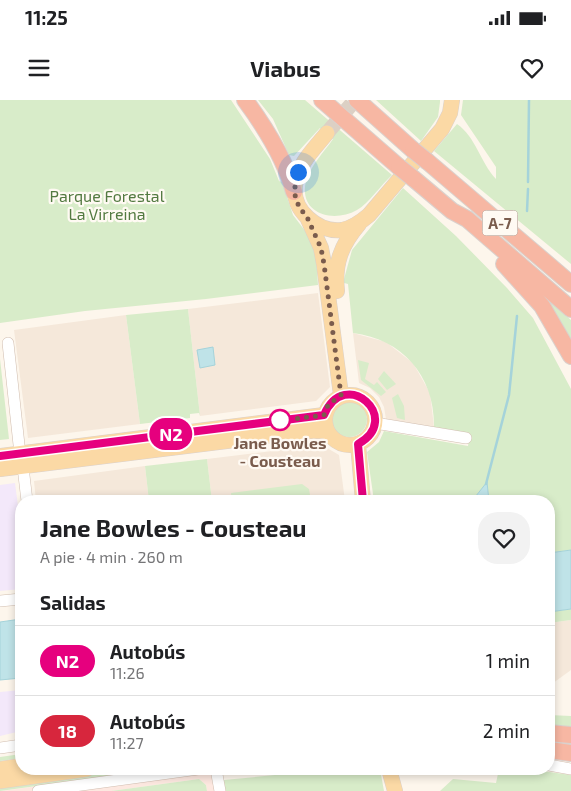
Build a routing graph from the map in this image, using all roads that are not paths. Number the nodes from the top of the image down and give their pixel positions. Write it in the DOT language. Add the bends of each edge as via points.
graph roads {
  1 [pos="244,100"];
  2 [pos="322,100"];
  3 [pos="357,100"];
  4 [pos="452,100"];
  5 [pos="327,134"];
  6 [pos="294,192"];
  7 [pos="452,211"];
  8 [pos="307,217"];
  9 [pos="359,224"];
  10 [pos="571,284"];
  11 [pos="571,309"];
  12 [pos="8,342"];
  13 [pos="571,356"];
  14 [pos="345,395"];
  15 [pos="324,415"];
  16 [pos="375,423"];
  17 [pos="327,431"];
  18 [pos="466,438"];
  19 [pos="353,445"];
  20 [pos="0,456"];
  21 [pos="22,460"];
  22 [pos="0,469"];
  23 [pos="26,495"];
  24 [pos="356,495"];
  25 [pos="362,495"];
  26 [pos="15,600"];
  27 [pos="0,601"];
  28 [pos="555,734"];
  29 [pos="571,735"];
  30 [pos="15,746"];
  31 [pos="0,748"];
  32 [pos="555,751"];
  33 [pos="571,753"];
  34 [pos="555,766"];
  35 [pos="15,767"];
  36 [pos="0,769"];
  37 [pos="571,769"];
  38 [pos="44,775"];
  39 [pos="154,775"];
  40 [pos="217,775"];
  41 [pos="391,775"];
  42 [pos="402,775"];
  43 [pos="0,781"];
  44 [pos="38,791"];
  45 [pos="220,791"];
  46 [pos="395,791"];
  47 [pos="403,791"];
  1 -- 6 [label="highway" via="264,125"];
  2 -- 7 [label="highway, A-7, bridge"];
  3 -- 10 [label="highway, A-7, bridge"];
  4 -- 9 [label="main road" via="442,129"];
  5 -- 6 [label="main road" via="298,172"];
  6 -- 8 [label="main road"];
  7 -- 11 [label="highway, A-7" via="467,219"];
  7 -- 13 [label="highway" via="461,225 518,278 542,306"];
  8 -- 9 [label="main road" via="330,229 343,230"];
  8 -- 14 [label="main road" via="321,248"];
  9 -- 14 [label="main road" via="345,242 335,274"];
  12 -- 21 [label="street"];
  14 -- 15 [label="main road" via="328,405"];
  14 -- 16 [label="main road" via="362,397 373,409"];
  15 -- 17 [label="main road"];
  15 -- 21 [label="main road"];
  16 -- 18 [label="street"];
  16 -- 19 [label="main road" via="372,434"];
  17 -- 19 [label="main road" via="336,442"];
  17 -- 21 [label="main road"];
  19 -- 24 [label="main road"];
  19 -- 25 [label="main road"];
  20 -- 21 [label="main road"];
  21 -- 22 [label="main road"];
  21 -- 23 [label="street"];
  26 -- 27 [label="street"];
  28 -- 29 [label="highway"];
  30 -- 31 [label="street"];
  32 -- 33 [label="highway"];
  34 -- 37 [label="street"];
  35 -- 36 [label="main road"];
  38 -- 43 [label="main road"];
  39 -- 44 [label="street"];
  40 -- 45 [label="street"];
  41 -- 46 [label="main road"];
  42 -- 47 [label="main road"];
}
